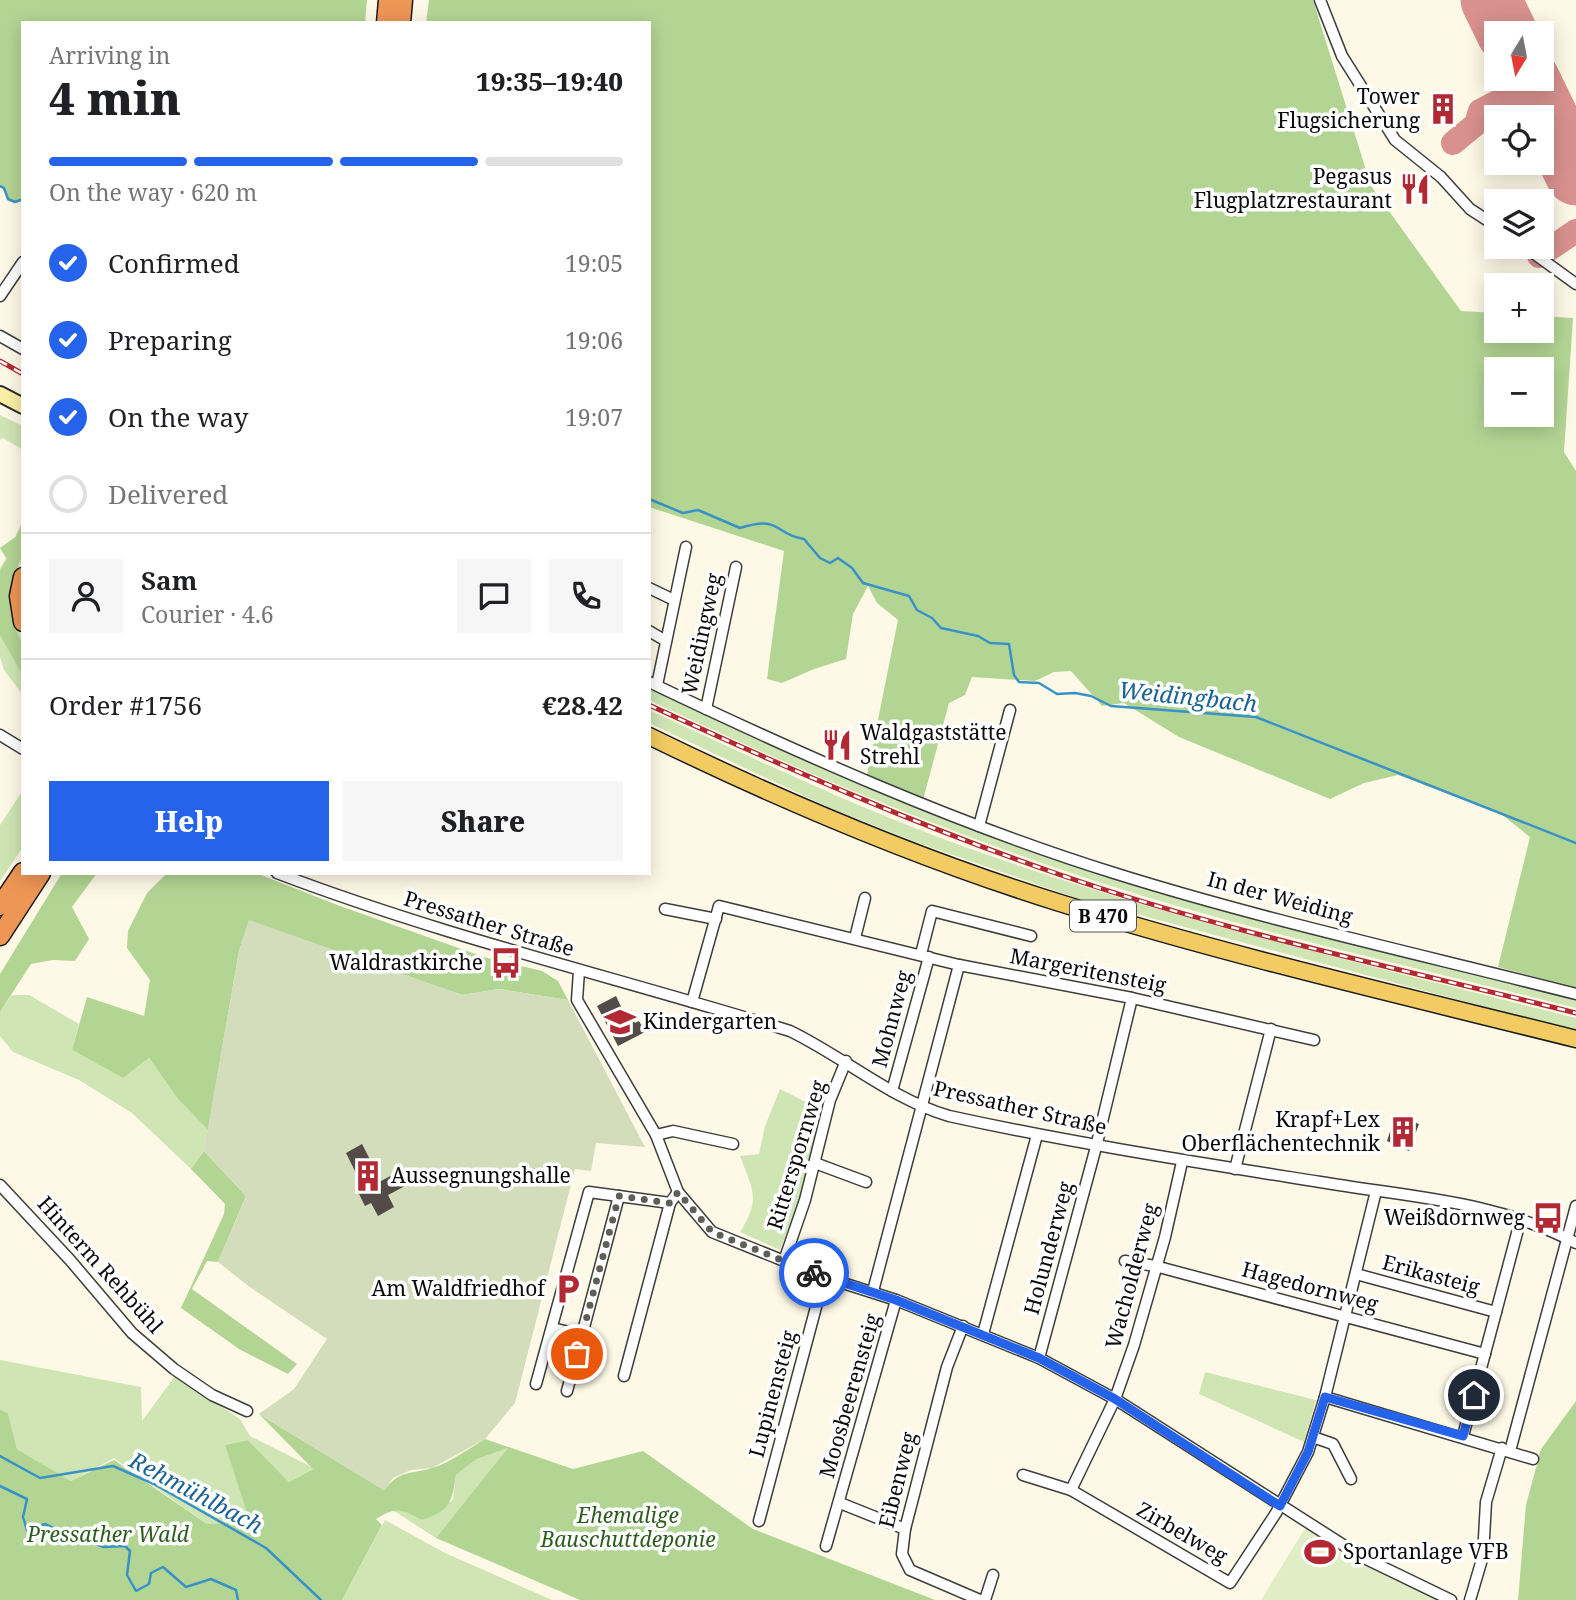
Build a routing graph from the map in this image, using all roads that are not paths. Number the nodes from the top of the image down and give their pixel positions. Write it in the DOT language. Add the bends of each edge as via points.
graph roads {
  1 [pos="388,0"];
  2 [pos="403,0"];
  3 [pos="1320,0"];
  4 [pos="386,21"];
  5 [pos="401,21"];
  6 [pos="1484,218"];
  7 [pos="1542,259"];
  8 [pos="21,265"];
  9 [pos="1576,284"];
  10 [pos="0,296"];
  11 [pos="0,336"];
  12 [pos="21,347"];
  13 [pos="0,394"];
  14 [pos="21,405"];
  15 [pos="685,547"];
  16 [pos="736,567"];
  17 [pos="21,586"];
  18 [pos="651,589"];
  19 [pos="674,600"];
  20 [pos="21,609"];
  21 [pos="651,632"];
  22 [pos="666,640"];
  23 [pos="653,683"];
  24 [pos="706,709"];
  25 [pos="1010,710"];
  26 [pos="0,736"];
  27 [pos="651,737"];
  28 [pos="21,748"];
  29 [pos="803,752"];
  30 [pos="979,826"];
  31 [pos="21,875"];
  32 [pos="40,875"];
  33 [pos="282,875"];
  34 [pos="865,898"];
  35 [pos="0,906"];
  36 [pos="665,909"];
  37 [pos="716,919"];
  38 [pos="0,936"];
  39 [pos="1031,936"];
  40 [pos="855,938"];
  41 [pos="925,955"];
  42 [pos="959,965"];
  43 [pos="579,971"];
  44 [pos="1576,994"];
  45 [pos="1132,998"];
  46 [pos="692,1002"];
  47 [pos="1271,1029"];
  48 [pos="1576,1039"];
  49 [pos="1314,1040"];
  50 [pos="846,1061"];
  51 [pos="892,1091"];
  52 [pos="921,1106"];
  53 [pos="656,1135"];
  54 [pos="1037,1135"];
  55 [pos="733,1144"];
  56 [pos="1096,1147"];
  57 [pos="1182,1162"];
  58 [pos="815,1163"];
  59 [pos="1235,1169"];
  60 [pos="866,1182"];
  61 [pos="0,1185"];
  62 [pos="1376,1191"];
  63 [pos="678,1192"];
  64 [pos="619,1196"];
  65 [pos="670,1203"];
  66 [pos="1576,1206"];
  67 [pos="1521,1218"];
  68 [pos="1571,1240"];
  69 [pos="784,1261"];
  70 [pos="1125,1261"];
  71 [pos="1156,1266"];
  72 [pos="1356,1274"];
  73 [pos="824,1277"];
  74 [pos="873,1291"];
  75 [pos="896,1300"];
  76 [pos="1496,1312"];
  77 [pos="1345,1317"];
  78 [pos="962,1326"];
  79 [pos="552,1328"];
  80 [pos="983,1334"];
  81 [pos="582,1335"];
  82 [pos="1485,1354"];
  83 [pos="1039,1358"];
  84 [pos="624,1376"];
  85 [pos="536,1384"];
  86 [pos="567,1391"];
  87 [pos="1325,1397"];
  88 [pos="1115,1399"];
  89 [pos="247,1412"];
  90 [pos="1463,1436"];
  91 [pos="1313,1437"];
  92 [pos="1506,1449"];
  93 [pos="1533,1458"];
  94 [pos="1023,1475"];
  95 [pos="1351,1479"];
  96 [pos="1070,1490"];
  97 [pos="839,1503"];
  98 [pos="1280,1506"];
  99 [pos="759,1521"];
  100 [pos="905,1529"];
  101 [pos="826,1546"];
  102 [pos="993,1574"];
  103 [pos="982,1600"];
  104 [pos="1451,1600"];
  105 [pos="1470,1600"];
  1 -- 4 [label="highway"];
  2 -- 5 [label="highway"];
  3 -- 6 [label="street" via="1342,56 1395,140"];
  7 -- 9 [label="street"];
  8 -- 10 [label="street"];
  11 -- 12 [label="street"];
  13 -- 14 [label="main road"];
  15 -- 19 [label="street, Weidingweg"];
  16 -- 24 [label="street, Weidingweg"];
  17 -- 20 [label="highway"];
  18 -- 19 [label="street, Weidingweg"];
  19 -- 22 [label="street, Weidingweg"];
  21 -- 22 [label="street, Weidingweg"];
  22 -- 23 [label="street, Weidingweg"];
  23 -- 24 [label="street, Weidingweg"];
  24 -- 29 [label="street, Weidingweg"];
  25 -- 30 [label="street"];
  26 -- 28 [label="street"];
  27 -- 48 [label="main road, B 470" via="818,814 1058,903"];
  29 -- 30 [label="street, In der Weiding"];
  30 -- 44 [label="street, In der Weiding" via="1115,874"];
  31 -- 35 [label="highway"];
  32 -- 38 [label="highway"];
  33 -- 43 [label="street, Pressather Straße" via="363,906"];
  34 -- 40 [label="street"];
  36 -- 37 [label="street"];
  37 -- 40 [label="street, Margeritensteig" via="719,906"];
  37 -- 46 [label="street"];
  39 -- 41 [label="street, Mohnweg" via="932,911"];
  40 -- 41 [label="street, Margeritensteig"];
  41 -- 42 [label="street, Margeritensteig"];
  41 -- 51 [label="street, Mohnweg"];
  42 -- 45 [label="street, Margeritensteig"];
  42 -- 52 [label="street"];
  43 -- 46 [label="street, Pressather Straße"];
  43 -- 53 [label="street" via="577,1000"];
  45 -- 47 [label="street, Margeritensteig"];
  45 -- 56 [label="street, Holunderweg"];
  46 -- 50 [label="street, Pressather Straße" via="790,1031"];
  47 -- 49 [label="street, Margeritensteig"];
  47 -- 59 [label="street"];
  50 -- 51 [label="street, Pressather Straße"];
  50 -- 58 [label="street, Ritterspornweg" via="830,1100"];
  51 -- 52 [label="street, Pressather Straße"];
  52 -- 54 [label="street, Pressather Straße"];
  52 -- 74 [label="street"];
  53 -- 55 [label="street" via="673,1131"];
  53 -- 63 [label="street"];
  54 -- 56 [label="street, Pressather Straße"];
  54 -- 80 [label="street"];
  56 -- 57 [label="street, Pressather Straße"];
  56 -- 83 [label="street, Holunderweg"];
  57 -- 59 [label="street, Pressather Straße"];
  57 -- 71 [label="street, Wacholderweg"];
  58 -- 60 [label="street"];
  58 -- 69 [label="street, Ritterspornweg"];
  59 -- 62 [label="street, Pressather Straße"];
  61 -- 89 [label="street, Hinterm Rehbühl" via="131,1333 212,1395"];
  62 -- 67 [label="street, Pressather Straße"];
  62 -- 72 [label="street"];
  63 -- 65 [label="street"];
  63 -- 69 [label="street" via="712,1232"];
  64 -- 65 [label="street"];
  64 -- 79 [label="street" via="589,1192"];
  64 -- 81 [label="street"];
  65 -- 84 [label="street"];
  66 -- 68 [label="street"];
  67 -- 68 [label="street, Pressather Straße"];
  67 -- 76 [label="street"];
  68 -- 92 [label="street"];
  69 -- 73 [label="street"];
  70 -- 71 [label="street, Hagedornweg"];
  71 -- 77 [label="street, Hagedornweg"];
  71 -- 88 [label="street, Wacholderweg"];
  72 -- 76 [label="street, Erikasteig"];
  72 -- 77 [label="street"];
  73 -- 74 [label="street"];
  73 -- 99 [label="street, Lupinensteig"];
  74 -- 75 [label="street"];
  75 -- 78 [label="street"];
  75 -- 97 [label="street, Moosbeerensteig"];
  76 -- 82 [label="street"];
  77 -- 82 [label="street, Hagedornweg"];
  77 -- 87 [label="street"];
  78 -- 80 [label="street"];
  78 -- 100 [label="street, Eibenweg"];
  79 -- 81 [label="street"];
  79 -- 85 [label="street"];
  80 -- 83 [label="street"];
  81 -- 86 [label="street"];
  82 -- 90 [label="street"];
  83 -- 88 [label="street"];
  87 -- 90 [label="street"];
  87 -- 91 [label="street"];
  88 -- 96 [label="street"];
  88 -- 98 [label="street"];
  90 -- 92 [label="street"];
  91 -- 95 [label="street" via="1333,1444"];
  91 -- 98 [label="street"];
  92 -- 93 [label="street"];
  92 -- 105 [label="street" via="1486,1502 1483,1556"];
  94 -- 96 [label="street, Zirbelweg"];
  96 -- 98 [label="street, Zirbelweg" via="1230,1583"];
  97 -- 100 [label="street, Moosbeerensteig"];
  97 -- 101 [label="street, Moosbeerensteig"];
  98 -- 104 [label="street" via="1362,1557"];
  100 -- 103 [label="street, Eibenweg" via="902,1554 910,1570"];
  102 -- 103 [label="street, Eibenweg"];
}
